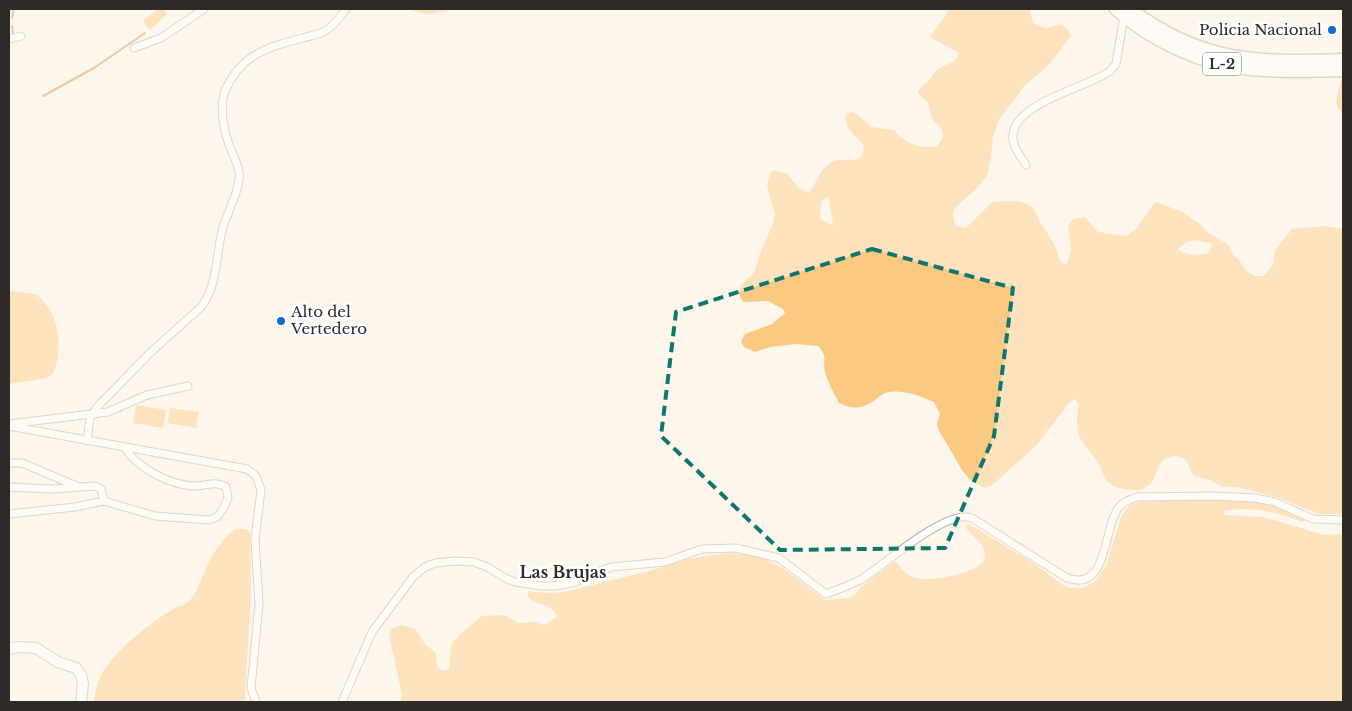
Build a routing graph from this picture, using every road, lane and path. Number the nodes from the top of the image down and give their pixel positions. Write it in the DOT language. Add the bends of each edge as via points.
graph roads {
  1 [pos="204,9"];
  2 [pos="346,9"];
  3 [pos="1123,11"];
  4 [pos="21,36"];
  5 [pos="9,39"];
  6 [pos="134,48"];
  7 [pos="1343,60"];
  8 [pos="1343,70"];
  9 [pos="1026,165"];
  10 [pos="188,386"];
  11 [pos="92,415"];
  12 [pos="9,427"];
  13 [pos="87,441"];
  14 [pos="125,448"];
  15 [pos="9,464"];
  16 [pos="9,487"];
  17 [pos="79,487"];
  18 [pos="104,501"];
  19 [pos="9,514"];
  20 [pos="1343,520"];
  21 [pos="9,649"];
  22 [pos="81,702"];
  23 [pos="256,702"];
  24 [pos="342,702"];
  1 -- 6 [label="street" via="162,38"];
  2 -- 11 [label="street" via="326,30 271,46 249,58 233,76 224,95 223,109 226,136 238,166 239,178 222,231 207,299 125,378"];
  3 -- 7 [label="highway, L-2" via="1201,48 1223,54 1250,60 1289,62"];
  3 -- 8 [label="highway, L-2" via="1149,34 1183,51 1229,66 1289,71"];
  3 -- 9 [label="street" via="1116,64 1110,71 1046,100 1018,121 1013,133 1014,144"];
  4 -- 5 [label="street"];
  10 -- 11 [label="street" via="147,395 120,408"];
  11 -- 12 [label="street"];
  11 -- 13 [label="street"];
  12 -- 13 [label="street"];
  13 -- 14 [label="street"];
  14 -- 18 [label="street" via="138,462 160,476 192,486 218,483 227,489 228,498 221,514 209,520 155,516"];
  14 -- 23 [label="street" via="247,469 258,479 261,497 255,539 259,603 251,688"];
  15 -- 17 [label="street" via="22,463"];
  16 -- 17 [label="street"];
  17 -- 18 [label="street" via="100,487"];
  18 -- 19 [label="street"];
  20 -- 24 [label="street" via="1314,519 1275,502 1255,498 1137,497 1120,505 1113,517 1097,569 1090,578 1079,581 1067,578 972,518 962,516 947,521 905,546 858,581 826,594 779,558 736,548 702,549 665,562 611,567 575,582 554,586 515,582 474,562 435,563 420,570 377,624 363,649"];
  21 -- 22 [label="main road" via="36,648 58,662 76,668 83,684"];
}
